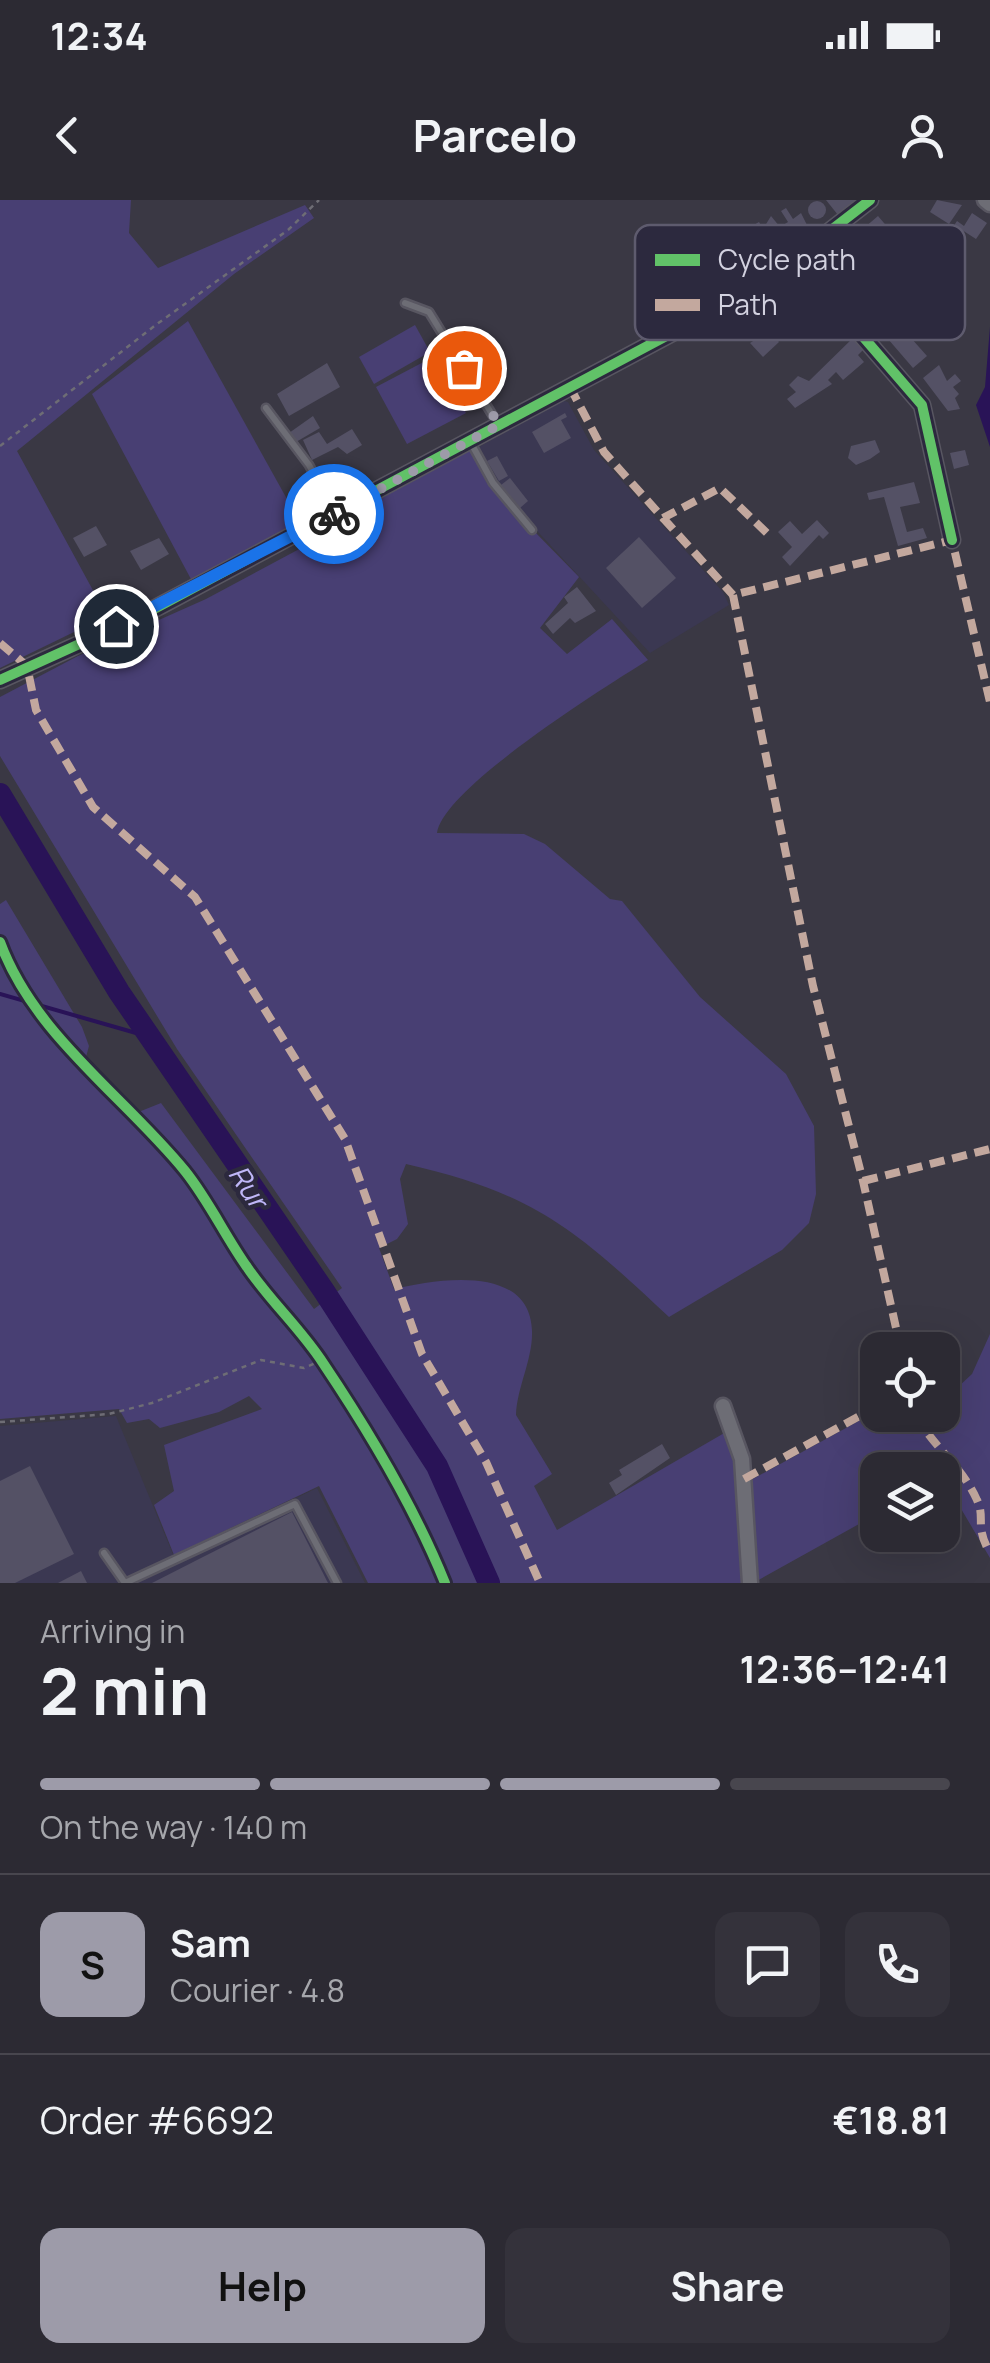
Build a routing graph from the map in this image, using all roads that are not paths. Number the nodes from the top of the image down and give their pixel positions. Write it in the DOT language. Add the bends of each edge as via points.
graph roads {
  1 [pos="870,200"];
  2 [pos="838,225"];
  3 [pos="405,303"];
  4 [pos="659,340"];
  5 [pos="866,340"];
  6 [pos="266,408"];
  7 [pos="499,425"];
  8 [pos="470,442"];
  9 [pos="335,513"];
  10 [pos="532,530"];
  11 [pos="952,540"];
  12 [pos="6,677"];
  13 [pos="723,1406"];
  14 [pos="104,1554"];
  15 [pos="336,1583"];
  16 [pos="750,1583"];
  1 -- 2 [label="street"];
  3 -- 7 [label="lane" via="429,312"];
  4 -- 7 [label="street"];
  5 -- 11 [label="street" via="922,405"];
  6 -- 9 [label="lane"];
  7 -- 8 [label="street"];
  8 -- 9 [label="street"];
  8 -- 10 [label="lane" via="492,483"];
  9 -- 12 [label="street" via="139,617"];
  13 -- 16 [label="street" via="742,1460"];
  14 -- 15 [label="lane" via="125,1582 296,1504"];
}
